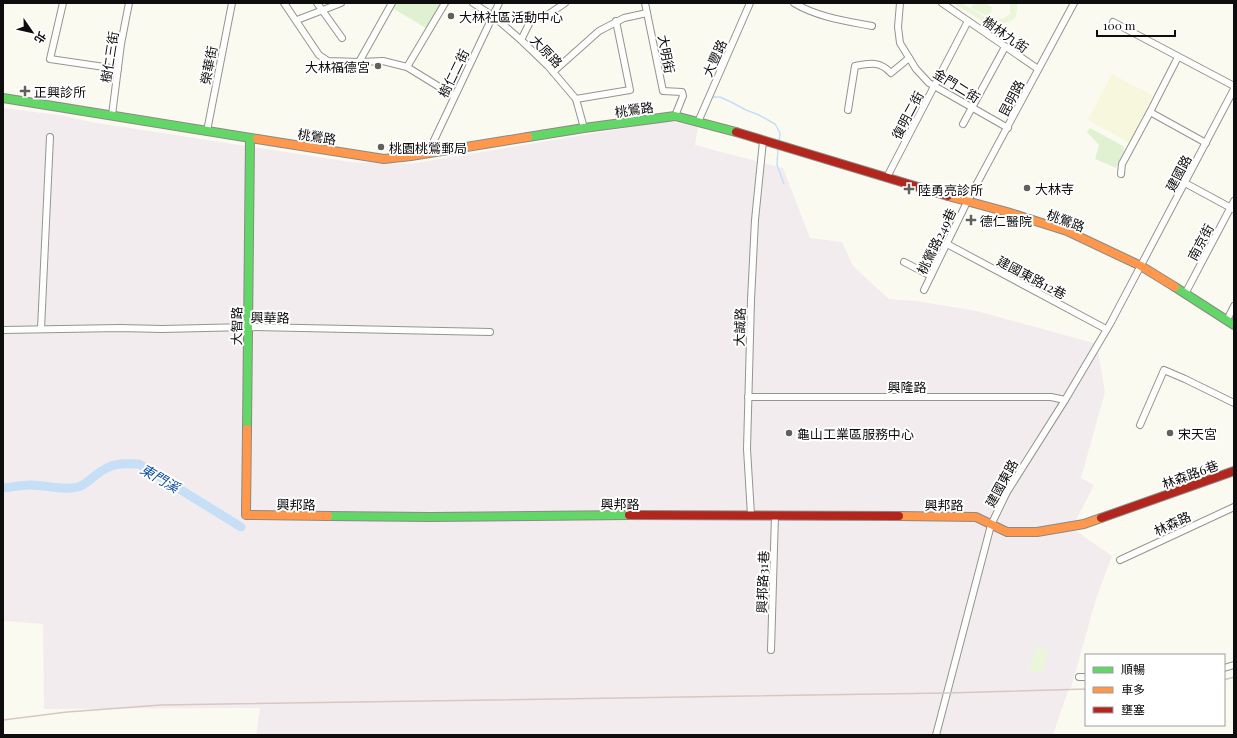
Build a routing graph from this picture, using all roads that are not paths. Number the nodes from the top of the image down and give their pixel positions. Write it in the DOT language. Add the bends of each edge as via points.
graph roads {
  1 [pos="63,3"];
  2 [pos="129,3"];
  3 [pos="232,3"];
  4 [pos="284,3"];
  5 [pos="317,3"];
  6 [pos="341,3"];
  7 [pos="392,3"];
  8 [pos="445,3"];
  9 [pos="473,3"];
  10 [pos="499,3"];
  11 [pos="566,3"];
  12 [pos="646,3"];
  13 [pos="750,3"];
  14 [pos="794,3"];
  15 [pos="900,3"];
  16 [pos="942,3"];
  17 [pos="1074,3"];
  18 [pos="322,10"];
  19 [pos="647,13"];
  20 [pos="493,16"];
  21 [pos="297,20"];
  22 [pos="616,21"];
  23 [pos="968,21"];
  24 [pos="1113,22"];
  25 [pos="872,26"];
  26 [pos="342,38"];
  27 [pos="521,40"];
  28 [pos="1005,47"];
  29 [pos="1178,57"];
  30 [pos="909,58"];
  31 [pos="359,62"];
  32 [pos="407,67"];
  33 [pos="118,69"];
  34 [pos="1038,69"];
  35 [pos="553,72"];
  36 [pos="934,86"];
  37 [pos="1234,88"];
  38 [pos="454,96"];
  39 [pos="3,98"];
  40 [pos="576,99"];
  41 [pos="1231,102"];
  42 [pos="972,108"];
  43 [pos="848,110"];
  44 [pos="1150,112"];
  45 [pos="112,115"];
  46 [pos="676,116"];
  47 [pos="698,122"];
  48 [pos="963,124"];
  49 [pos="584,128"];
  50 [pos="1008,128"];
  51 [pos="207,131"];
  52 [pos="50,137"];
  53 [pos="250,138"];
  54 [pos="763,141"];
  55 [pos="1206,143"];
  56 [pos="428,153"];
  57 [pos="1121,174"];
  58 [pos="887,176"];
  59 [pos="1185,183"];
  60 [pos="1234,201"];
  61 [pos="967,202"];
  62 [pos="1232,209"];
  63 [pos="947,244"];
  64 [pos="904,262"];
  65 [pos="1141,266"];
  66 [pos="931,276"];
  67 [pos="924,290"];
  68 [pos="1185,294"];
  69 [pos="1234,306"];
  70 [pos="1231,322"];
  71 [pos="248,327"];
  72 [pos="41,329"];
  73 [pos="1106,329"];
  74 [pos="3,330"];
  75 [pos="490,332"];
  76 [pos="748,397"];
  77 [pos="1065,400"];
  78 [pos="1234,403"];
  79 [pos="1140,425"];
  80 [pos="1234,471"];
  81 [pos="1234,507"];
  82 [pos="246,515"];
  83 [pos="751,515"];
  84 [pos="775,515"];
  85 [pos="991,525"];
  86 [pos="1120,560"];
  87 [pos="771,650"];
  88 [pos="1079,677"];
  89 [pos="1085,677"];
  90 [pos="936,735"];
  1 -- 33 [label="street" via="50,59"];
  2 -- 33 [label="street, 樹仁三街"];
  3 -- 51 [label="street, 榮華街"];
  4 -- 21 [label="street"];
  5 -- 18 [label="street"];
  6 -- 18 [label="street"];
  7 -- 31 [label="street"];
  8 -- 32 [label="street"];
  9 -- 20 [label="street, 大原路"];
  10 -- 20 [label="street, 樹仁二街"];
  11 -- 27 [label="street" via="544,18 533,16"];
  12 -- 19 [label="street, 大明街"];
  13 -- 47 [label="street, 大豐路"];
  14 -- 25 [label="street" via="832,18"];
  15 -- 30 [label="street, 金門二街" via="900,43"];
  16 -- 23 [label="street, 樹林九街"];
  17 -- 34 [label="street, 昆明路"];
  18 -- 21 [label="street"];
  18 -- 26 [label="street"];
  19 -- 22 [label="street"];
  19 -- 46 [label="street, 大明街" via="663,91 682,92"];
  20 -- 27 [label="street, 大原路"];
  20 -- 38 [label="street, 樹仁二街"];
  21 -- 31 [label="street" via="319,55 328,61"];
  22 -- 35 [label="street" via="599,32"];
  22 -- 40 [label="street" via="630,90"];
  23 -- 28 [label="street, 樹林九街"];
  23 -- 36 [label="street, 復明二街"];
  24 -- 29 [label="street"];
  27 -- 35 [label="street, 大原路"];
  28 -- 34 [label="street, 樹林九街"];
  28 -- 42 [label="street"];
  29 -- 37 [label="street"];
  29 -- 44 [label="street"];
  30 -- 36 [label="street, 金門二街" via="928,83"];
  30 -- 43 [label="street" via="891,73 882,65 855,66"];
  31 -- 32 [label="street" via="383,60"];
  32 -- 38 [label="street"];
  33 -- 45 [label="street, 樹仁三街"];
  34 -- 50 [label="street, 昆明路"];
  35 -- 40 [label="street, 大原路"];
  36 -- 42 [label="street, 金門二街"];
  36 -- 58 [label="street, 復明二街"];
  37 -- 41 [label="street, 建國路"];
  38 -- 56 [label="street, 樹仁二街"];
  39 -- 45 [label="street, 桃鶯路"];
  40 -- 49 [label="street, 大原路"];
  41 -- 55 [label="street, 建國路"];
  42 -- 48 [label="street"];
  42 -- 50 [label="street, 金門二街"];
  44 -- 55 [label="street"];
  44 -- 57 [label="street" via="1122,164"];
  45 -- 51 [label="street, 桃鶯路"];
  46 -- 47 [label="street, 桃鶯路"];
  46 -- 49 [label="street, 桃鶯路"];
  47 -- 54 [label="street, 桃鶯路"];
  49 -- 56 [label="street, 桃鶯路"];
  50 -- 61 [label="street, 昆明路"];
  51 -- 53 [label="street, 桃鶯路"];
  52 -- 72 [label="street"];
  53 -- 56 [label="street, 桃鶯路" via="384,159"];
  53 -- 71 [label="street, 大智路"];
  54 -- 58 [label="street, 桃鶯路"];
  54 -- 76 [label="street, 大誠路" via="755,220"];
  55 -- 59 [label="street, 建國路"];
  58 -- 61 [label="street, 桃鶯路"];
  59 -- 62 [label="street"];
  59 -- 65 [label="street, 建國路"];
  60 -- 62 [label="street, 南京街"];
  61 -- 63 [label="street, 桃鶯路249巷"];
  61 -- 65 [label="street, 桃鶯路" via="1067,231"];
  62 -- 68 [label="street, 南京街"];
  63 -- 66 [label="street, 桃鶯路249巷"];
  63 -- 73 [label="street, 建國東路12巷"];
  64 -- 66 [label="street"];
  65 -- 68 [label="street, 桃鶯路"];
  65 -- 73 [label="street, 建國東路"];
  66 -- 67 [label="street, 桃鶯路249巷"];
  68 -- 70 [label="street, 桃鶯路"];
  69 -- 70 [label="street"];
  71 -- 72 [label="street, 興華路"];
  71 -- 75 [label="street, 興華路"];
  71 -- 82 [label="street, 大智路"];
  72 -- 74 [label="street, 興華路"];
  73 -- 77 [label="street, 建國東路"];
  76 -- 77 [label="street, 興隆路" via="1051,396"];
  76 -- 83 [label="street, 大誠路" via="747,449"];
  77 -- 85 [label="street, 建國東路" via="1007,492"];
  78 -- 79 [label="street" via="1164,370"];
  80 -- 85 [label="street, 林森路6巷" via="1084,524 1038,532 1007,532"];
  81 -- 86 [label="street, 林森路"];
  82 -- 83 [label="street, 興邦路"];
  83 -- 84 [label="street, 興邦路"];
  84 -- 85 [label="street, 興邦路" via="976,517"];
  84 -- 87 [label="street, 興邦路31巷"];
  85 -- 90 [label="street, 建國東路"];
  88 -- 89 [label="street"];
}
